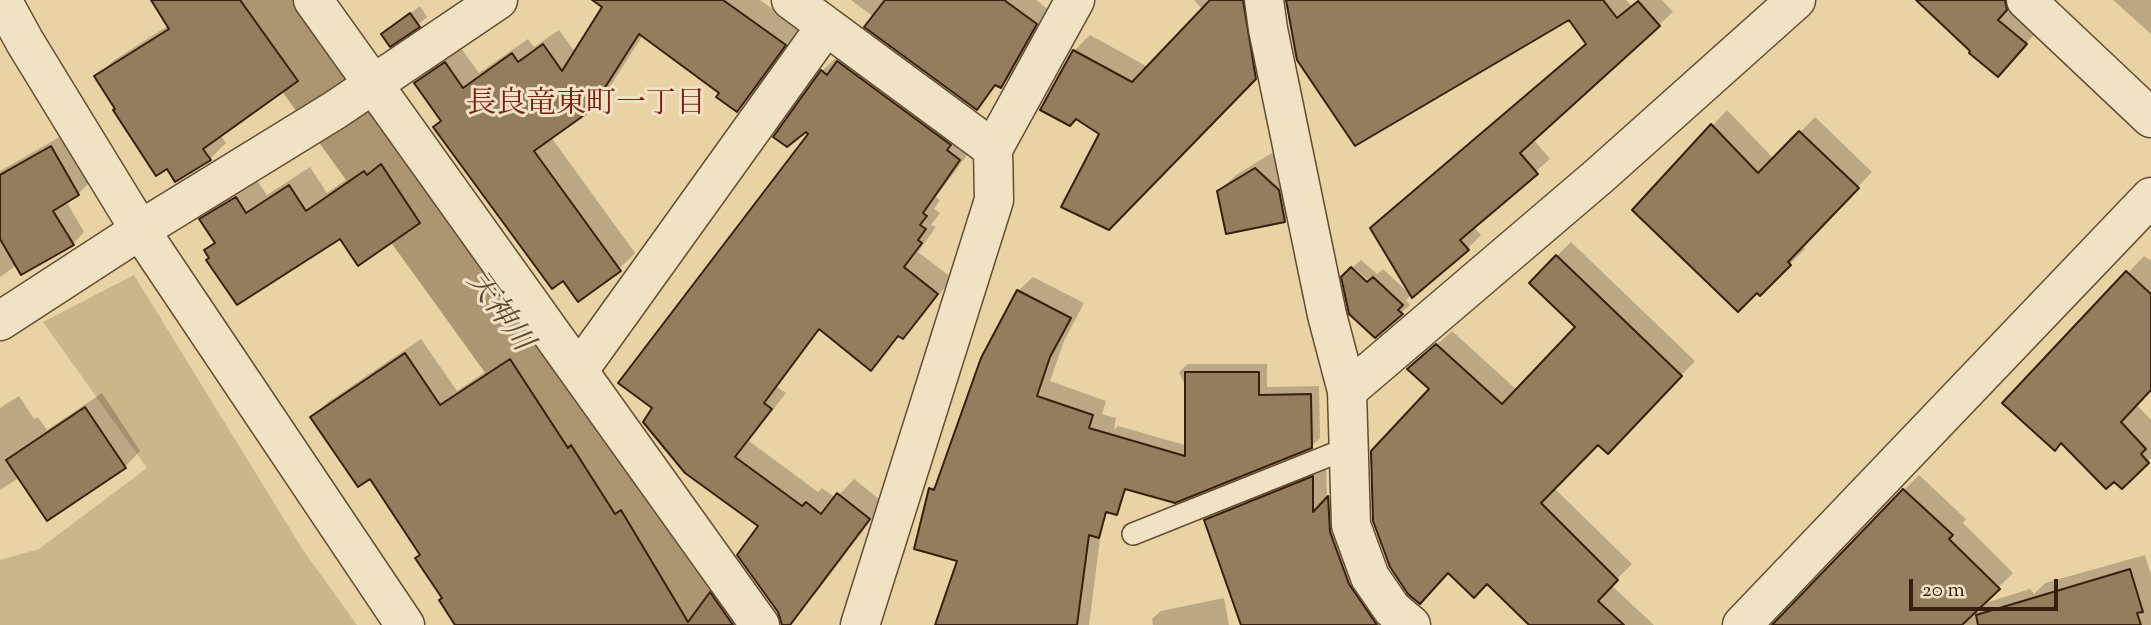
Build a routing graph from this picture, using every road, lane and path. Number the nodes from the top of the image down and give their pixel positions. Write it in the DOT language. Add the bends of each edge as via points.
graph roads {
  1 [pos="2,0"];
  2 [pos="313,0"];
  3 [pos="498,0"];
  4 [pos="791,0"];
  5 [pos="1075,0"];
  6 [pos="1264,0"];
  7 [pos="1796,0"];
  8 [pos="2026,0"];
  9 [pos="826,26"];
  10 [pos="12,49"];
  11 [pos="355,96"];
  12 [pos="2151,118"];
  13 [pos="993,149"];
  14 [pos="2146,215"];
  15 [pos="140,230"];
  16 [pos="0,321"];
  17 [pos="579,370"];
  18 [pos="1347,391"];
  19 [pos="1348,448"];
  20 [pos="1133,534"];
  21 [pos="405,625"];
  22 [pos="760,625"];
  23 [pos="860,625"];
  24 [pos="1411,625"];
  25 [pos="1742,625"];
  1 -- 10 [label="street"];
  2 -- 11 [label="street"];
  3 -- 11 [label="street"];
  4 -- 9 [label="street"];
  5 -- 13 [label="street"];
  6 -- 18 [label="street"];
  7 -- 18 [label="street"];
  8 -- 12 [label="street"];
  9 -- 13 [label="street"];
  9 -- 17 [label="street"];
  10 -- 15 [label="street"];
  11 -- 15 [label="street"];
  11 -- 17 [label="street"];
  13 -- 23 [label="street" via="994,200"];
  14 -- 25 [label="street"];
  15 -- 16 [label="street"];
  15 -- 21 [label="street"];
  17 -- 22 [label="street"];
  18 -- 19 [label="street"];
  19 -- 20 [label="lane"];
  19 -- 24 [label="street" via="1351,525 1370,577 1392,609"];
}
